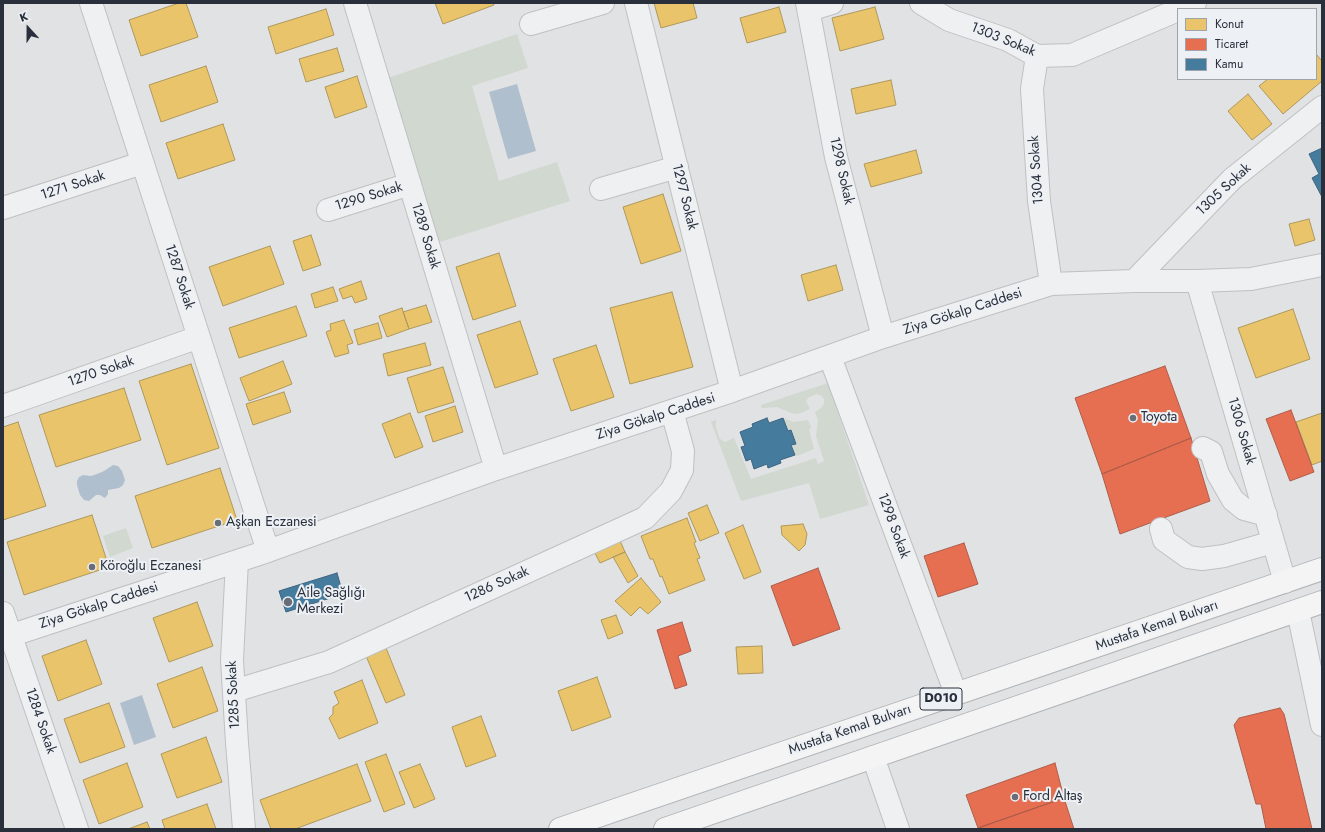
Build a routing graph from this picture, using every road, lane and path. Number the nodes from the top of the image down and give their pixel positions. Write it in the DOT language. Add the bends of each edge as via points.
graph roads {
  1 [pos="91,3"];
  2 [pos="355,3"];
  3 [pos="603,3"];
  4 [pos="636,3"];
  5 [pos="832,3"];
  6 [pos="921,3"];
  7 [pos="1196,3"];
  8 [pos="808,6"];
  9 [pos="1184,8"];
  10 [pos="1177,10"];
  11 [pos="531,24"];
  12 [pos="1037,56"];
  13 [pos="1322,107"];
  14 [pos="142,163"];
  15 [pos="677,167"];
  16 [pos="410,184"];
  17 [pos="601,189"];
  18 [pos="3,208"];
  19 [pos="328,210"];
  20 [pos="1322,265"];
  21 [pos="1134,281"];
  22 [pos="1197,281"];
  23 [pos="1051,284"];
  24 [pos="199,337"];
  25 [pos="884,337"];
  26 [pos="830,357"];
  27 [pos="732,392"];
  28 [pos="3,406"];
  29 [pos="672,411"];
  30 [pos="1203,448"];
  31 [pos="496,470"];
  32 [pos="1266,515"];
  33 [pos="1161,529"];
  34 [pos="1273,542"];
  35 [pos="268,551"];
  36 [pos="237,560"];
  37 [pos="1322,569"];
  38 [pos="1285,582"];
  39 [pos="1322,602"];
  40 [pos="1298,611"];
  41 [pos="3,613"];
  42 [pos="7,636"];
  43 [pos="234,691"];
  44 [pos="956,694"];
  45 [pos="1322,725"];
  46 [pos="873,757"];
  47 [pos="707,822"];
  48 [pos="77,829"];
  49 [pos="244,829"];
  50 [pos="560,829"];
  51 [pos="665,829"];
  52 [pos="898,829"];
  1 -- 14 [label="street, 1287 Sokak"];
  2 -- 16 [label="street, 1289 Sokak"];
  3 -- 11 [label="street"];
  4 -- 15 [label="street, 1297 Sokak"];
  5 -- 8 [label="street"];
  6 -- 12 [label="street, 1303 Sokak" via="949,20 1008,40"];
  7 -- 9 [label="street"];
  8 -- 25 [label="street, 1298 Sokak" via="836,157"];
  10 -- 12 [label="street, 1303 Sokak" via="1072,55"];
  12 -- 23 [label="street, 1304 Sokak" via="1032,89 1039,201"];
  13 -- 21 [label="street, 1305 Sokak" via="1232,179"];
  14 -- 18 [label="street, 1271 Sokak"];
  14 -- 24 [label="street, 1287 Sokak"];
  15 -- 17 [label="street"];
  15 -- 27 [label="street, 1297 Sokak"];
  16 -- 19 [label="street, 1290 Sokak"];
  16 -- 31 [label="street, 1289 Sokak"];
  20 -- 22 [label="street, Ziya Gökalp Caddesi" via="1251,279"];
  21 -- 22 [label="street, Ziya Gökalp Caddesi"];
  21 -- 23 [label="street, Ziya Gökalp Caddesi"];
  22 -- 32 [label="street, 1306 Sokak"];
  23 -- 25 [label="street, Ziya Gökalp Caddesi"];
  24 -- 28 [label="street, 1270 Sokak"];
  24 -- 35 [label="street, 1287 Sokak"];
  25 -- 26 [label="street, Ziya Gökalp Caddesi"];
  26 -- 27 [label="street, Ziya Gökalp Caddesi"];
  26 -- 44 [label="street, 1298 Sokak"];
  27 -- 29 [label="street, Ziya Gökalp Caddesi"];
  29 -- 31 [label="street, Ziya Gökalp Caddesi"];
  29 -- 43 [label="street, 1286 Sokak" via="683,451 682,470 671,491 646,518 329,662"];
  30 -- 32 [label="street" via="1211,452 1218,474 1233,500 1244,509"];
  31 -- 35 [label="street, Ziya Gökalp Caddesi"];
  32 -- 34 [label="street, 1306 Sokak"];
  33 -- 34 [label="street" via="1164,540 1188,557 1202,559 1224,556"];
  34 -- 38 [label="street, 1306 Sokak"];
  35 -- 36 [label="street, Ziya Gökalp Caddesi"];
  36 -- 42 [label="street, Ziya Gökalp Caddesi"];
  36 -- 43 [label="street, 1285 Sokak" via="232,660"];
  37 -- 38 [label="highway, Mustafa Kemal Bulvarı / D010"];
  38 -- 44 [label="highway, Mustafa Kemal Bulvarı / D010"];
  39 -- 40 [label="highway, D010"];
  40 -- 45 [label="street"];
  40 -- 46 [label="highway, D010"];
  41 -- 42 [label="street, 1284 Sokak"];
  42 -- 48 [label="street, 1284 Sokak"];
  43 -- 49 [label="street, 1285 Sokak"];
  44 -- 50 [label="highway, Mustafa Kemal Bulvarı / D010"];
  46 -- 47 [label="highway, D010"];
  46 -- 52 [label="street"];
  47 -- 51 [label="highway, D010"];
}
